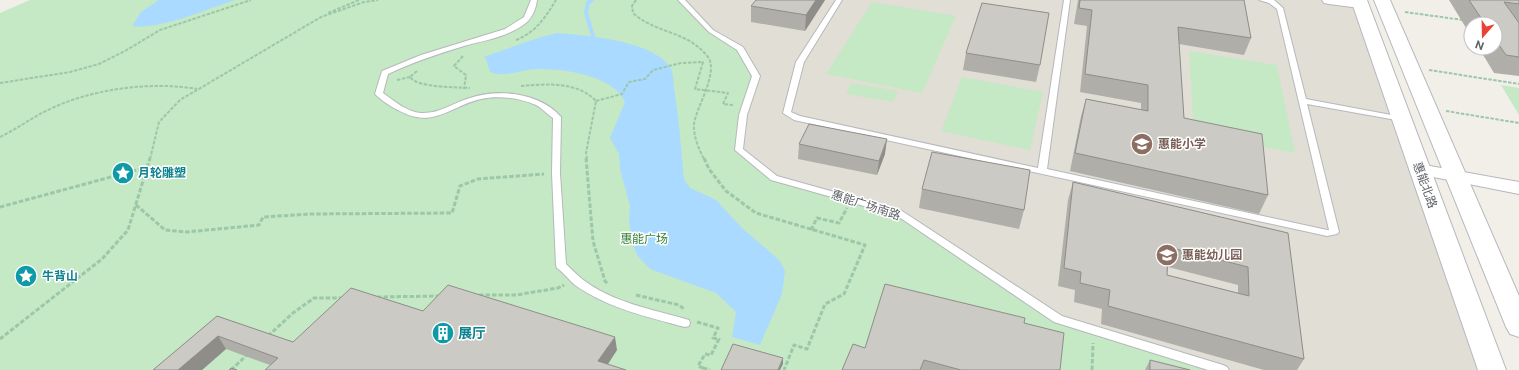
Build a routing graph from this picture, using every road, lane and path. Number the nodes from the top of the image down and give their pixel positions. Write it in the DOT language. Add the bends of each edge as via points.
graph roads {
  1 [pos="251,0"];
  2 [pos="359,0"];
  3 [pos="378,0"];
  4 [pos="534,0"];
  5 [pos="636,0"];
  6 [pos="681,0"];
  7 [pos="839,0"];
  8 [pos="1068,0"];
  9 [pos="1262,0"];
  10 [pos="1329,0"];
  11 [pos="1360,2"];
  12 [pos="1384,5"];
  13 [pos="321,17"];
  14 [pos="1463,20"];
  15 [pos="468,55"];
  16 [pos="1410,67"];
  17 [pos="0,83"];
  18 [pos="1519,84"];
  19 [pos="197,89"];
  20 [pos="706,90"];
  21 [pos="596,101"];
  22 [pos="1302,102"];
  23 [pos="467,103"];
  24 [pos="746,107"];
  25 [pos="1427,108"];
  26 [pos="1402,119"];
  27 [pos="1519,123"];
  28 [pos="0,137"];
  29 [pos="148,167"];
  30 [pos="1419,169"];
  31 [pos="1042,172"];
  32 [pos="556,173"];
  33 [pos="1456,176"];
  34 [pos="1519,188"];
  35 [pos="851,200"];
  36 [pos="136,205"];
  37 [pos="0,207"];
  38 [pos="811,230"];
  39 [pos="576,279"];
  40 [pos="477,295"];
  41 [pos="446,296"];
  42 [pos="376,297"];
  43 [pos="345,298"];
  44 [pos="689,322"];
  45 [pos="1519,327"];
  46 [pos="1094,330"];
  47 [pos="0,339"];
  48 [pos="265,339"];
  49 [pos="254,349"];
  50 [pos="703,369"];
  51 [pos="231,370"];
  52 [pos="710,370"];
  53 [pos="784,370"];
  54 [pos="1092,370"];
  55 [pos="1223,370"];
  56 [pos="1492,370"];
  1 -- 17 [label="path" via="150,34 99,64 70,72"];
  2 -- 13 [label="path"];
  3 -- 13 [label="path" via="364,2"];
  4 -- 23 [label="lane" via="531,13 522,23 494,36 412,60 385,73 379,94 404,111 419,115 441,114"];
  5 -- 20 [label="path" via="632,6 633,13 642,21 687,38 709,58 711,68"];
  6 -- 24 [label="lane, 惠能广场南路" via="711,31 740,49 756,76"];
  7 -- 31 [label="lane" via="800,62 787,113 797,118"];
  8 -- 31 [label="lane"];
  9 -- 22 [label="lane" via="1271,1 1280,8"];
  10 -- 11 [label="street"];
  11 -- 26 [label="street, 惠能北路"];
  12 -- 14 [label="path"];
  12 -- 16 [label="street"];
  13 -- 19 [label="path"];
  15 -- 23 [label="path" via="461,56 454,66 466,75 461,97"];
  16 -- 18 [label="path"];
  16 -- 25 [label="street"];
  19 -- 28 [label="path" via="154,85 79,97 48,110"];
  19 -- 29 [label="path" via="180,100 159,122"];
  20 -- 21 [label="path" via="695,89 702,62 681,63 653,70 645,79 629,82 622,94"];
  20 -- 24 [label="path" via="728,93 723,104"];
  20 -- 38 [label="path" via="694,125 699,149 709,169 726,191 756,213"];
  22 -- 26 [label="lane"];
  22 -- 31 [label="lane" via="1334,232 1327,233"];
  23 -- 32 [label="lane" via="480,97 515,98 538,104 557,117"];
  24 -- 35 [label="lane, 惠能广场南路" via="739,150 774,178"];
  25 -- 27 [label="path"];
  25 -- 33 [label="street"];
  26 -- 30 [label="street, 惠能北路"];
  29 -- 36 [label="path"];
  29 -- 37 [label="path"];
  30 -- 33 [label="street"];
  30 -- 56 [label="street, 惠能北路"];
  32 -- 36 [label="path" via="478,179 460,186 452,213 263,217 258,225 187,232 165,230"];
  32 -- 39 [label="lane" via="561,265"];
  33 -- 34 [label="street"];
  33 -- 45 [label="street"];
  35 -- 38 [label="path" via="839,223 817,218"];
  35 -- 46 [label="lane, 惠能广场南路" via="899,213 1058,319"];
  36 -- 47 [label="path" via="128,230 102,259"];
  38 -- 53 [label="path" via="865,245 844,294 824,304 807,349 794,346"];
  39 -- 40 [label="path" via="558,288 516,295"];
  39 -- 44 [label="lane" via="612,300 652,314"];
  41 -- 42 [label="path"];
  43 -- 48 [label="path" via="314,298"];
  44 -- 50 [label="path" via="718,328 713,338 719,340 711,355 705,354 698,366"];
  46 -- 54 [label="path"];
  46 -- 55 [label="lane, 惠能广场南路"];
  49 -- 51 [label="path"];
  50 -- 52 [label="path"];
}
